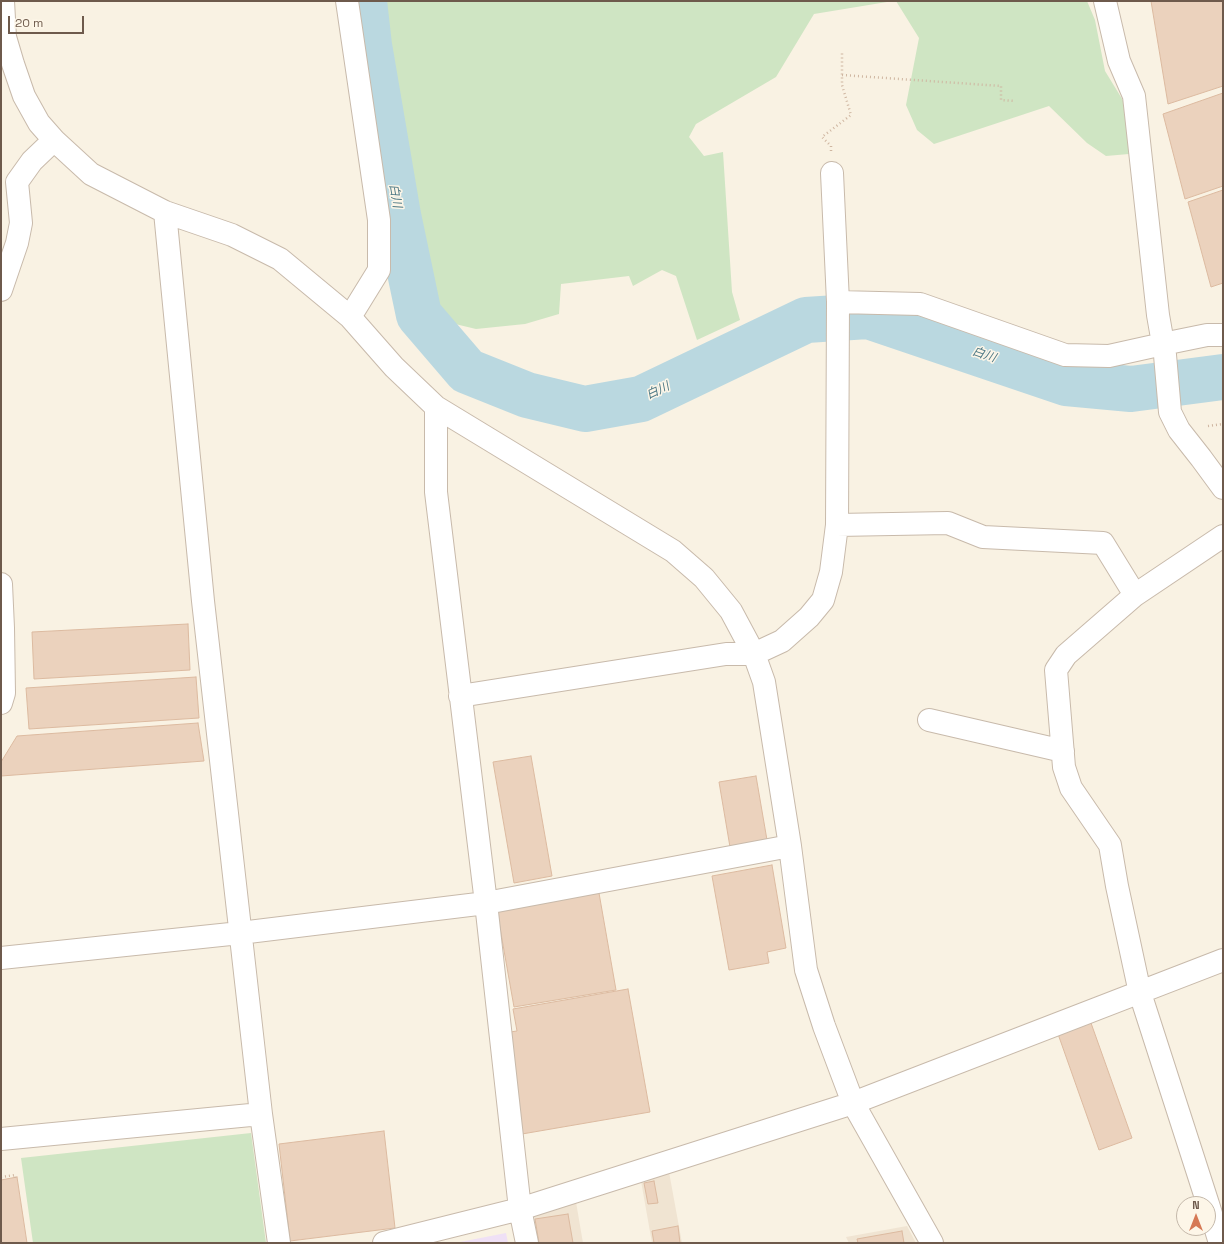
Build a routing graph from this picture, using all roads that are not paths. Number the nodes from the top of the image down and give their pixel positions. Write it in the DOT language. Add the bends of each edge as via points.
graph roads {
  1 [pos="3,1"];
  2 [pos="347,1"];
  3 [pos="1105,1"];
  4 [pos="54,140"];
  5 [pos="832,173"];
  6 [pos="165,212"];
  7 [pos="1,290"];
  8 [pos="838,302"];
  9 [pos="350,317"];
  10 [pos="1223,335"];
  11 [pos="1164,350"];
  12 [pos="436,407"];
  13 [pos="1223,488"];
  14 [pos="837,525"];
  15 [pos="1223,536"];
  16 [pos="1,584"];
  17 [pos="1135,596"];
  18 [pos="754,654"];
  19 [pos="460,696"];
  20 [pos="1,703"];
  21 [pos="929,720"];
  22 [pos="1063,751"];
  23 [pos="790,846"];
  24 [pos="486,903"];
  25 [pos="240,933"];
  26 [pos="1,958"];
  27 [pos="1223,960"];
  28 [pos="1140,993"];
  29 [pos="853,1103"];
  30 [pos="261,1114"];
  31 [pos="1,1139"];
  32 [pos="1205,1196"];
  33 [pos="520,1209"];
  34 [pos="1216,1230"];
  35 [pos="279,1243"];
  36 [pos="384,1243"];
  37 [pos="527,1243"];
  38 [pos="932,1243"];
  39 [pos="1220,1243"];
  1 -- 4 [label="street" via="5,37 24,96 39,123"];
  2 -- 9 [label="street" via="379,220 379,270"];
  3 -- 11 [label="street" via="1119,61 1134,96"];
  4 -- 6 [label="street" via="91,174"];
  4 -- 7 [label="street" via="32,161 18,182 21,224"];
  5 -- 8 [label="street"];
  6 -- 9 [label="street" via="232,235 280,260"];
  6 -- 25 [label="street" via="203,601"];
  8 -- 11 [label="street" via="920,304 1065,355 1109,356"];
  8 -- 14 [label="street"];
  9 -- 12 [label="street" via="394,367"];
  10 -- 11 [label="street" via="1207,335"];
  11 -- 13 [label="street" via="1170,412 1179,430"];
  12 -- 18 [label="street" via="674,551 704,578 731,611"];
  12 -- 19 [label="street" via="436,492"];
  14 -- 17 [label="street" via="948,523 983,537 1103,543"];
  14 -- 18 [label="street" via="831,572 823,600 809,617 782,641"];
  15 -- 17 [label="street"];
  16 -- 20 [label="street" via="4,692"];
  17 -- 22 [label="street" via="1066,655 1056,670"];
  18 -- 19 [label="street" via="726,654"];
  18 -- 23 [label="street" via="764,682"];
  19 -- 24 [label="street"];
  21 -- 22 [label="street"];
  22 -- 28 [label="street" via="1064,768 1071,788 1110,845"];
  23 -- 24 [label="street"];
  23 -- 29 [label="street" via="806,970"];
  24 -- 25 [label="street"];
  24 -- 33 [label="street"];
  25 -- 26 [label="street"];
  25 -- 30 [label="street"];
  27 -- 28 [label="street"];
  28 -- 29 [label="street"];
  28 -- 32 [label="street"];
  29 -- 33 [label="street"];
  29 -- 38 [label="street"];
  30 -- 31 [label="street"];
  30 -- 35 [label="street"];
  33 -- 36 [label="street"];
  33 -- 37 [label="street"];
  34 -- 39 [label="street"];
}
